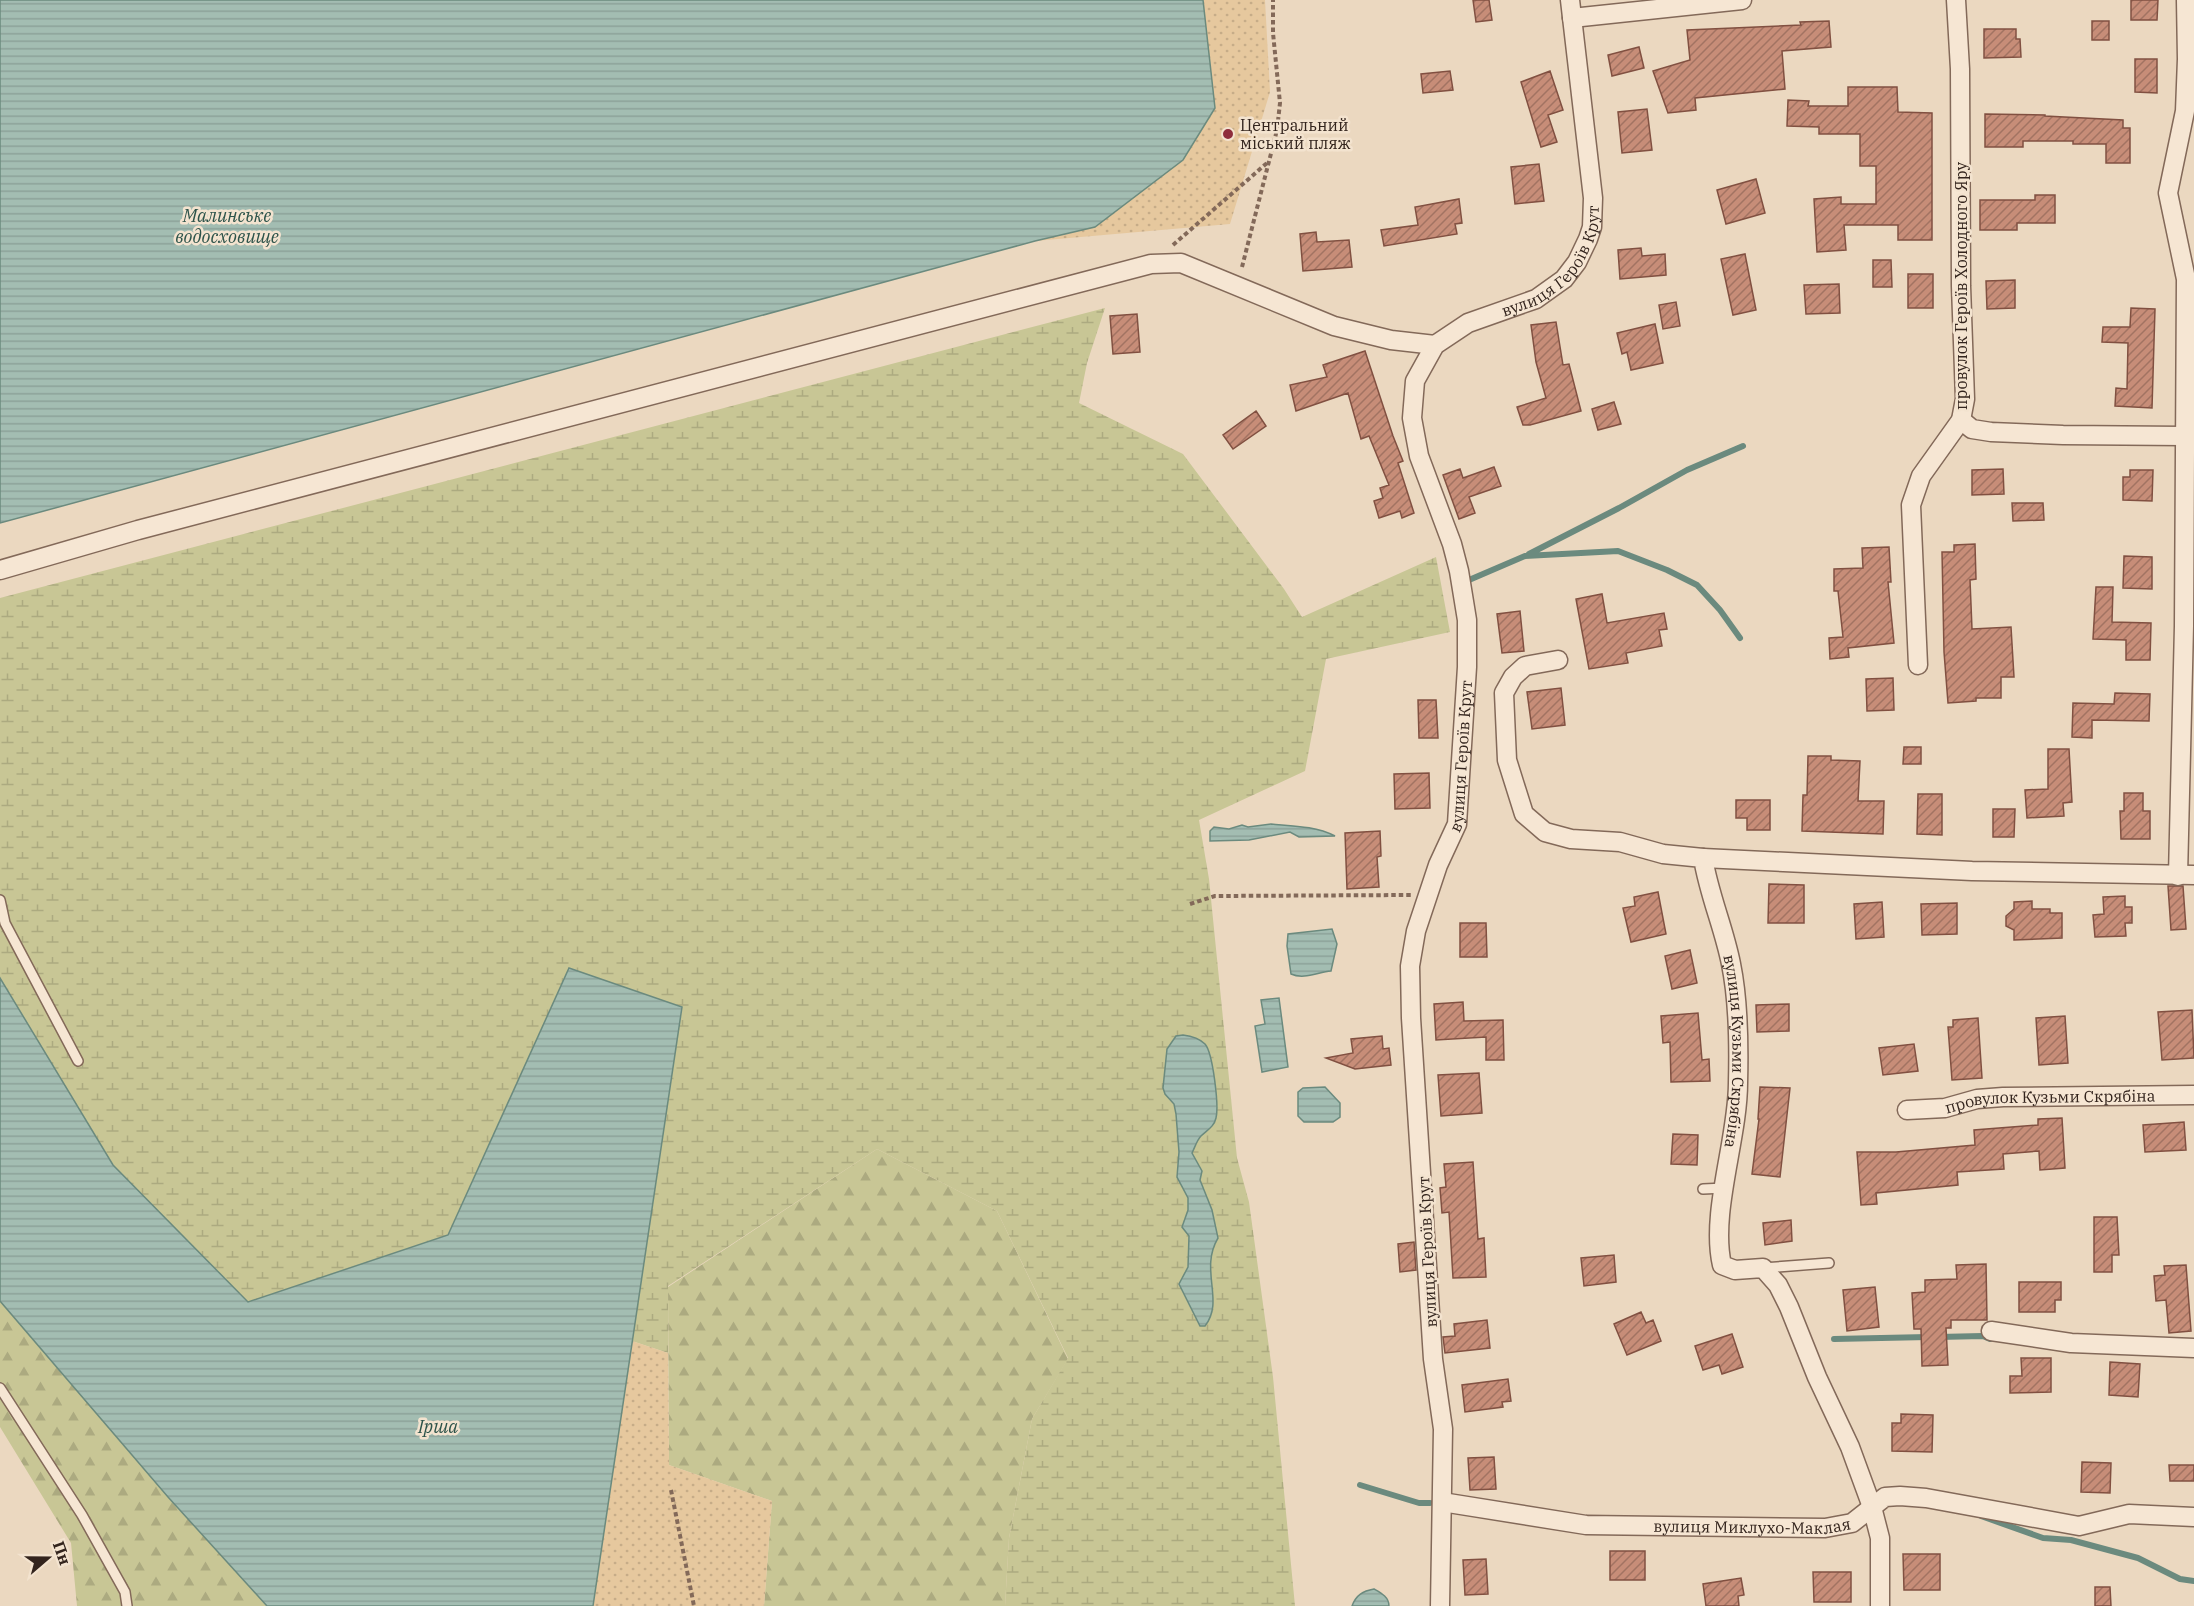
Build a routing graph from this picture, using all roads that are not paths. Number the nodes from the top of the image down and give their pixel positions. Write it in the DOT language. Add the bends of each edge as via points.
graph roads {
  1 [pos="1742,0"];
  2 [pos="1956,0"];
  3 [pos="2186,0"];
  4 [pos="1571,9"];
  5 [pos="1435,345"];
  6 [pos="1961,420"];
  7 [pos="2184,436"];
  8 [pos="0,570"];
  9 [pos="1558,660"];
  10 [pos="1918,665"];
  11 [pos="1703,858"];
  12 [pos="2186,875"];
  13 [pos="0,900"];
  14 [pos="78,1061"];
  15 [pos="2194,1095"];
  16 [pos="1907,1110"];
  17 [pos="1725,1188"];
  18 [pos="1703,1189"];
  19 [pos="1829,1263"];
  20 [pos="1763,1268"];
  21 [pos="1992,1331"];
  22 [pos="2194,1348"];
  23 [pos="0,1388"];
  24 [pos="1442,1502"];
  25 [pos="1872,1507"];
  26 [pos="2194,1517"];
  27 [pos="127,1606"];
  28 [pos="1440,1606"];
  29 [pos="1880,1606"];
  1 -- 4 [label="street"];
  2 -- 6 [label="street, провулок Героїв Холодного Яру" via="1965,399"];
  3 -- 7 [label="street" via="2185,111 2168,193 2186,279"];
  4 -- 5 [label="street, вулиця Героїв Крут" via="1593,198 1588,239 1570,271 1545,294 1468,323"];
  5 -- 8 [label="street" via="1391,340 1334,326 1181,263 1151,264 138,530"];
  5 -- 24 [label="street, вулиця Героїв Крут" via="1415,381 1412,418 1419,456 1452,544 1467,620 1457,824 1427,895 1410,966 1433,1359 1442,1414"];
  6 -- 7 [label="street" via="1972,429 1990,432"];
  6 -- 10 [label="street, провулок Героїв Холодного Яру" via="1921,477 1911,506"];
  7 -- 12 [label="street"];
  9 -- 11 [label="street" via="1526,666 1513,677 1504,693 1507,760 1524,814 1545,832 1570,839 1620,842 1663,854"];
  11 -- 12 [label="street" via="1972,871"];
  11 -- 17 [label="street, вулиця Кузьми Скрябіна" via="1731,965 1736,1011 1738,1107"];
  13 -- 14 [label="lane" via="5,923"];
  15 -- 16 [label="street, провулок Кузьми Скрябіна" via="2003,1097 1945,1108"];
  17 -- 18 [label="lane"];
  17 -- 20 [label="street, вулиця Кузьми Скрябіна" via="1719,1251 1722,1265 1735,1270"];
  19 -- 20 [label="lane"];
  20 -- 25 [label="street" via="1790,1307"];
  21 -- 22 [label="street" via="2070,1343"];
  23 -- 27 [label="lane" via="82,1515 124,1592"];
  24 -- 25 [label="street, вулиця Миклухо-Маклая" via="1587,1526 1804,1529 1852,1523"];
  24 -- 28 [label="street, вулиця Героїв Крут"];
  25 -- 26 [label="street, вулиця Миклухо-Маклая" via="1885,1497 1926,1498 2079,1526 2129,1514"];
  25 -- 29 [label="street" via="1880,1538"];
}
